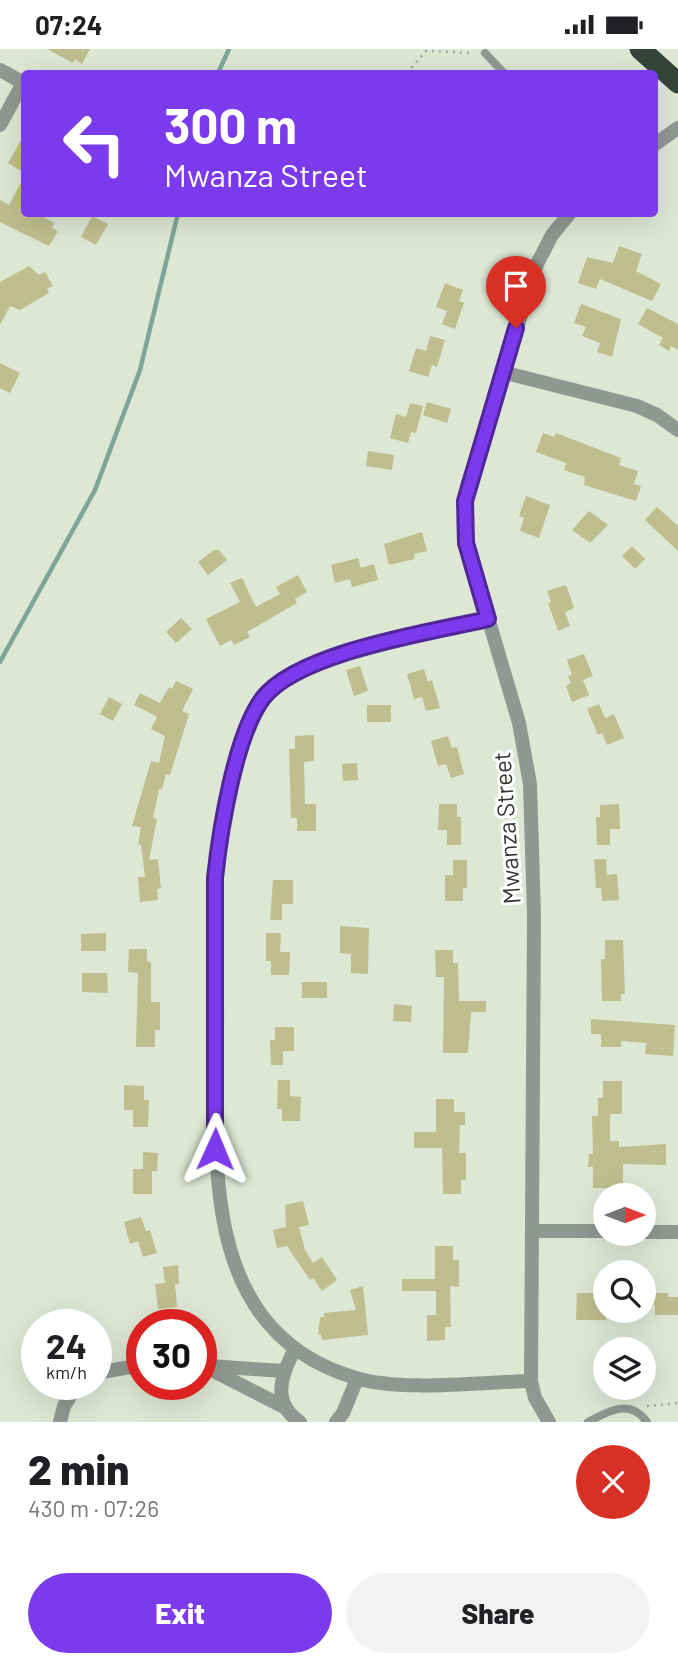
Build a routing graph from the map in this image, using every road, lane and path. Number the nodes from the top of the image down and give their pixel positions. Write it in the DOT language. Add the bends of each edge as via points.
graph roads {
  1 [pos="640,49"];
  2 [pos="485,53"];
  3 [pos="0,70"];
  4 [pos="410,70"];
  5 [pos="501,70"];
  6 [pos="21,81"];
  7 [pos="678,83"];
  8 [pos="21,88"];
  9 [pos="0,125"];
  10 [pos="678,128"];
  11 [pos="658,142"];
  12 [pos="567,217"];
  13 [pos="502,372"];
  14 [pos="678,430"];
  15 [pos="488,619"];
  16 [pos="532,1231"];
  17 [pos="593,1231"];
  18 [pos="656,1232"];
  19 [pos="678,1232"];
  20 [pos="295,1349"];
  21 [pos="217,1367"];
  22 [pos="283,1371"];
  23 [pos="217,1373"];
  24 [pos="357,1379"];
  25 [pos="531,1381"];
  26 [pos="67,1400"];
  27 [pos="678,1403"];
  28 [pos="284,1407"];
  29 [pos="630,1408"];
  30 [pos="60,1422"];
  31 [pos="300,1422"];
  32 [pos="336,1422"];
  33 [pos="549,1422"];
  34 [pos="589,1422"];
  35 [pos="647,1422"];
  1 -- 7 [label="highway"];
  2 -- 4 [label="path" via="426,51"];
  2 -- 5 [label="lane"];
  3 -- 6 [label="street"];
  8 -- 9 [label="street"];
  10 -- 11 [label="street"];
  12 -- 13 [label="street, Mwanza Street" via="537,264"];
  13 -- 14 [label="street" via="637,407"];
  13 -- 15 [label="street, Mwanza Street" via="465,501 466,543"];
  15 -- 16 [label="street, Mwanza Street" via="519,723 530,783"];
  15 -- 20 [label="street" via="349,651 291,677 265,696 257,709 236,767 215,878 215,1171 224,1225 241,1280 261,1316"];
  16 -- 17 [label="street"];
  16 -- 25 [label="street, Mwanza Street"];
  18 -- 19 [label="street"];
  20 -- 22 [label="street"];
  20 -- 24 [label="street"];
  21 -- 22 [label="street"];
  22 -- 28 [label="street" via="280,1395"];
  23 -- 28 [label="street"];
  24 -- 25 [label="street" via="401,1384"];
  24 -- 32 [label="street"];
  25 -- 33 [label="street, Mwanza Street"];
  26 -- 30 [label="street"];
  27 -- 29 [label="path"];
  28 -- 31 [label="street"];
  29 -- 34 [label="lane" via="609,1411"];
  29 -- 35 [label="lane"];
}
